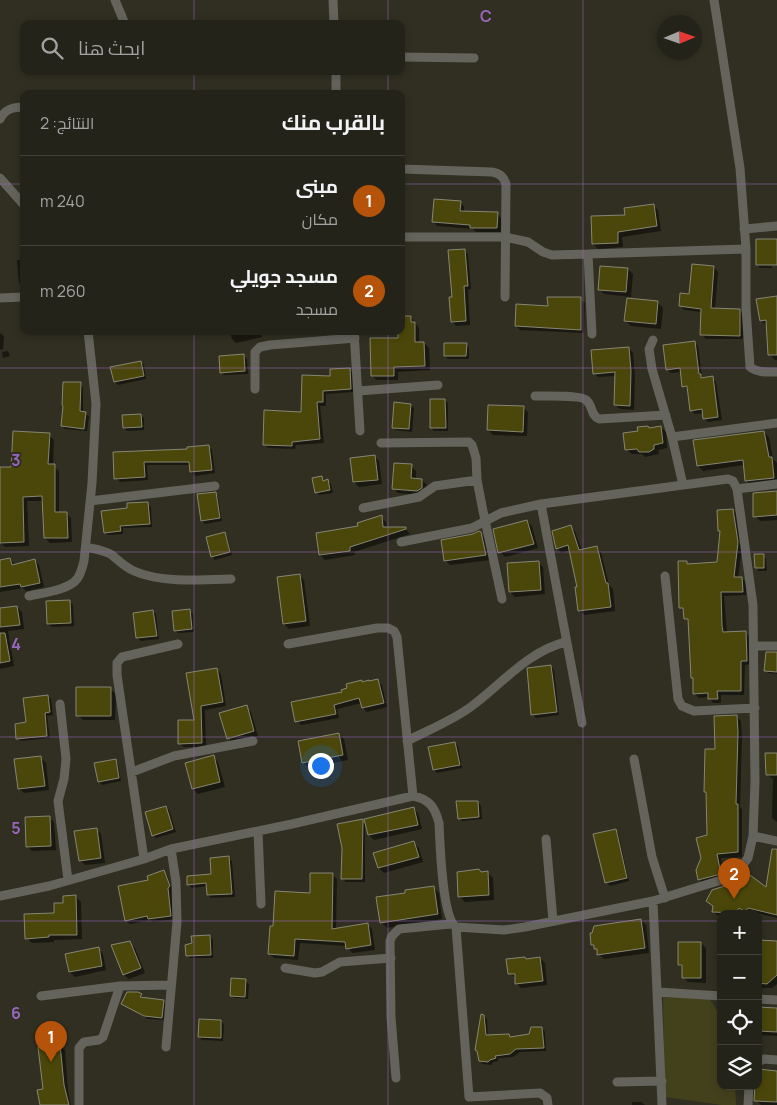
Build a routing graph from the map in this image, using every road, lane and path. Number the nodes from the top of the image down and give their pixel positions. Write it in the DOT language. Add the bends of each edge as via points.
graph roads {
  1 [pos="115,0"];
  2 [pos="333,0"];
  3 [pos="714,0"];
  4 [pos="123,20"];
  5 [pos="334,20"];
  6 [pos="405,57"];
  7 [pos="474,58"];
  8 [pos="336,75"];
  9 [pos="336,90"];
  10 [pos="20,108"];
  11 [pos="0,119"];
  12 [pos="405,169"];
  13 [pos="0,178"];
  14 [pos="20,200"];
  15 [pos="777,226"];
  16 [pos="744,229"];
  17 [pos="405,237"];
  18 [pos="505,237"];
  19 [pos="746,249"];
  20 [pos="588,254"];
  21 [pos="20,297"];
  22 [pos="506,297"];
  23 [pos="0,298"];
  24 [pos="592,334"];
  25 [pos="88,335"];
  26 [pos="354,335"];
  27 [pos="653,340"];
  28 [pos="777,372"];
  29 [pos="438,385"];
  30 [pos="255,389"];
  31 [pos="358,391"];
  32 [pos="535,396"];
  33 [pos="666,415"];
  34 [pos="777,423"];
  35 [pos="360,431"];
  36 [pos="672,437"];
  37 [pos="381,443"];
  38 [pos="477,480"];
  39 [pos="683,484"];
  40 [pos="777,484"];
  41 [pos="215,486"];
  42 [pos="737,489"];
  43 [pos="90,502"];
  44 [pos="541,504"];
  45 [pos="364,508"];
  46 [pos="486,521"];
  47 [pos="401,542"];
  48 [pos="86,547"];
  49 [pos="665,576"];
  50 [pos="231,578"];
  51 [pos="29,596"];
  52 [pos="502,599"];
  53 [pos="566,642"];
  54 [pos="178,644"];
  55 [pos="288,644"];
  56 [pos="754,646"];
  57 [pos="777,646"];
  58 [pos="60,704"];
  59 [pos="755,708"];
  60 [pos="582,723"];
  61 [pos="253,741"];
  62 [pos="407,741"];
  63 [pos="634,759"];
  64 [pos="132,772"];
  65 [pos="413,796"];
  66 [pos="258,831"];
  67 [pos="753,836"];
  68 [pos="546,839"];
  69 [pos="777,841"];
  70 [pos="171,849"];
  71 [pos="144,859"];
  72 [pos="68,880"];
  73 [pos="0,896"];
  74 [pos="665,898"];
  75 [pos="653,901"];
  76 [pos="261,904"];
  77 [pos="553,921"];
  78 [pos="454,926"];
  79 [pos="391,958"];
  80 [pos="285,968"];
  81 [pos="120,986"];
  82 [pos="171,986"];
  83 [pos="658,992"];
  84 [pos="41,996"];
  85 [pos="717,996"];
  86 [pos="762,999"];
  87 [pos="777,1000"];
  88 [pos="166,1047"];
  89 [pos="762,1059"];
  90 [pos="777,1060"];
  91 [pos="396,1078"];
  92 [pos="662,1081"];
  93 [pos="617,1082"];
  94 [pos="749,1090"];
  95 [pos="79,1105"];
  96 [pos="548,1105"];
  97 [pos="662,1105"];
  98 [pos="748,1105"];
  1 -- 4 [label="street"];
  2 -- 5 [label="street"];
  3 -- 16 [label="street" via="740,168"];
  6 -- 7 [label="street"];
  8 -- 9 [label="street"];
  10 -- 11 [label="street" via="3,112"];
  12 -- 18 [label="street" via="498,173 506,184"];
  13 -- 14 [label="street"];
  15 -- 16 [label="street"];
  16 -- 19 [label="street"];
  17 -- 18 [label="street"];
  18 -- 20 [label="street" via="528,242 552,255"];
  18 -- 22 [label="street"];
  19 -- 20 [label="street"];
  19 -- 28 [label="street" via="750,367 763,372"];
  20 -- 24 [label="street"];
  21 -- 23 [label="street"];
  25 -- 43 [label="street" via="96,404"];
  26 -- 30 [label="street" via="260,347 255,352"];
  26 -- 31 [label="street"];
  27 -- 33 [label="street" via="649,349 652,369"];
  29 -- 31 [label="street"];
  31 -- 35 [label="street"];
  32 -- 33 [label="street" via="582,398 589,403 598,419"];
  33 -- 36 [label="street"];
  34 -- 36 [label="street"];
  36 -- 39 [label="street"];
  37 -- 38 [label="street" via="469,442 476,458"];
  38 -- 45 [label="street" via="435,486 419,498"];
  38 -- 46 [label="street"];
  39 -- 42 [label="street" via="728,479"];
  39 -- 44 [label="street"];
  40 -- 42 [label="street"];
  41 -- 43 [label="street"];
  42 -- 56 [label="street" via="753,605"];
  43 -- 48 [label="street"];
  44 -- 46 [label="street" via="501,513"];
  44 -- 53 [label="street"];
  46 -- 47 [label="street" via="460,531"];
  46 -- 52 [label="street"];
  48 -- 50 [label="street" via="102,550 124,566 146,575 197,580"];
  48 -- 51 [label="street" via="81,574 76,582"];
  49 -- 59 [label="street" via="678,699 682,706 694,711"];
  53 -- 60 [label="street"];
  53 -- 62 [label="street" via="527,660 469,708"];
  54 -- 64 [label="street" via="122,657 117,662"];
  55 -- 62 [label="street" via="377,628 394,631"];
  56 -- 57 [label="street"];
  56 -- 59 [label="street"];
  58 -- 72 [label="street" via="66,759 58,801"];
  59 -- 67 [label="street"];
  61 -- 64 [label="street" via="174,756"];
  62 -- 65 [label="street"];
  63 -- 74 [label="street" via="652,857"];
  64 -- 71 [label="street"];
  65 -- 66 [label="street"];
  65 -- 78 [label="street" via="429,802 436,812 446,903"];
  66 -- 70 [label="street"];
  66 -- 76 [label="street"];
  67 -- 69 [label="street"];
  67 -- 74 [label="street" via="748,858 731,877"];
  68 -- 77 [label="street"];
  70 -- 71 [label="street"];
  70 -- 82 [label="street" via="177,922"];
  71 -- 72 [label="street"];
  72 -- 73 [label="street"];
  74 -- 75 [label="street"];
  75 -- 77 [label="street"];
  75 -- 83 [label="street"];
  77 -- 78 [label="street" via="504,930"];
  78 -- 79 [label="street" via="399,929 390,942"];
  78 -- 96 [label="street" via="470,1097 540,1093 547,1098"];
  79 -- 80 [label="street" via="340,962 315,973"];
  79 -- 91 [label="street" via="390,1017"];
  81 -- 82 [label="street"];
  81 -- 84 [label="street"];
  81 -- 95 [label="street" via="103,1036 99,1040 84,1042 79,1048"];
  82 -- 88 [label="street"];
  83 -- 85 [label="street"];
  83 -- 92 [label="street"];
  86 -- 87 [label="street"];
  89 -- 90 [label="street"];
  92 -- 93 [label="street"];
  92 -- 97 [label="street"];
  94 -- 98 [label="street"];
}
